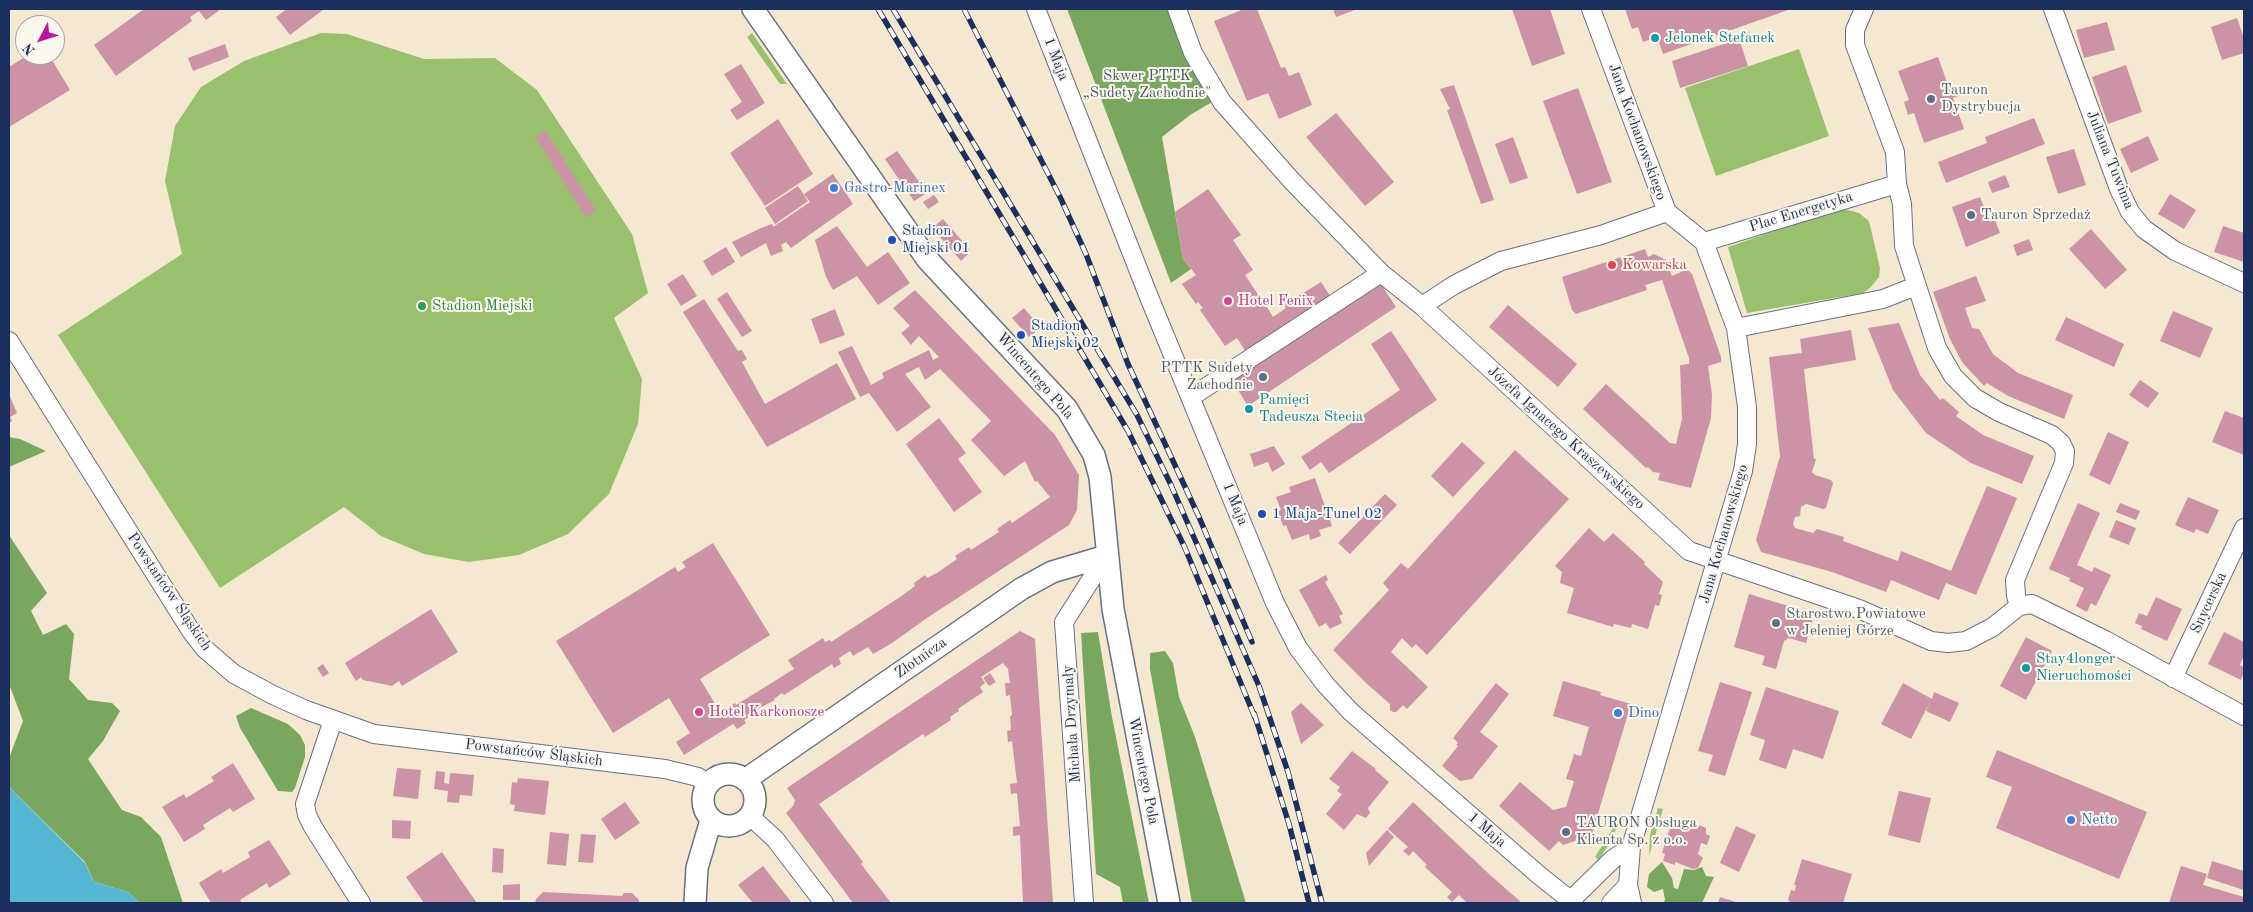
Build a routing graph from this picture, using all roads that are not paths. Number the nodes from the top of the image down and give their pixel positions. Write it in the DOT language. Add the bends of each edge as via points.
graph roads {
  1 [pos="753,9"];
  2 [pos="1036,9"];
  3 [pos="1177,9"];
  4 [pos="1591,9"];
  5 [pos="1864,9"];
  6 [pos="2053,9"];
  7 [pos="1897,184"];
  8 [pos="1667,212"];
  9 [pos="1704,242"];
  10 [pos="1381,274"];
  11 [pos="2244,283"];
  12 [pos="1916,286"];
  13 [pos="1422,306"];
  14 [pos="1736,328"];
  15 [pos="9,341"];
  16 [pos="1191,397"];
  17 [pos="2244,528"];
  18 [pos="1106,556"];
  19 [pos="1717,561"];
  20 [pos="2019,606"];
  21 [pos="2173,678"];
  22 [pos="2244,716"];
  23 [pos="333,720"];
  24 [pos="745,780"];
  25 [pos="707,785"];
  26 [pos="750,816"];
  27 [pos="711,820"];
  28 [pos="1631,847"];
  29 [pos="1628,885"];
  30 [pos="1573,902"];
  31 [pos="361,903"];
  32 [pos="695,903"];
  33 [pos="824,903"];
  34 [pos="1084,903"];
  35 [pos="1169,903"];
  36 [pos="1611,903"];
  37 [pos="1632,903"];
  1 -- 18 [label="street, Wincentego Pola" via="927,259 1067,409 1094,455 1100,476"];
  2 -- 16 [label="street, 1 Maja"];
  3 -- 10 [label="street, Józefa Ignacego Kraszewskiego" via="1193,53 1222,102"];
  4 -- 8 [label="street, Jana Kochanowskiego"];
  5 -- 7 [label="street" via="1855,30 1855,45 1895,152"];
  6 -- 11 [label="street, Juliana Tuwima" via="2130,212 2144,229 2175,250"];
  7 -- 9 [label="street, Plac Energetyka"];
  7 -- 12 [label="street" via="1902,204 1904,246"];
  8 -- 9 [label="street, Jana Kochanowskiego"];
  8 -- 13 [label="street" via="1601,235 1501,261"];
  9 -- 14 [label="street, Jana Kochanowskiego"];
  10 -- 13 [label="street, Józefa Ignacego Kraszewskiego"];
  10 -- 16 [label="street"];
  12 -- 14 [label="street" via="1883,299"];
  12 -- 20 [label="street" via="1937,348 1948,369 1964,388 1985,405 2052,435 2064,447 2064,463 2015,580"];
  13 -- 19 [label="street, Józefa Ignacego Kraszewskiego" via="1689,551"];
  14 -- 19 [label="street, Jana Kochanowskiego" via="1747,407 1747,444 1743,471"];
  15 -- 23 [label="street, Powstańców Śląskich" via="205,649 226,668 254,685"];
  16 -- 30 [label="street, 1 Maja" via="1275,603 1306,661 1378,736"];
  17 -- 21 [label="street, Snycerska"];
  18 -- 24 [label="street, Złotnicza" via="1052,572 1021,589"];
  18 -- 34 [label="street, Michała Drzymały" via="1064,622"];
  18 -- 35 [label="street, Wincentego Pola"];
  19 -- 20 [label="street, Józefa Ignacego Kraszewskiego" via="1859,609 1931,641 1966,640 1992,627"];
  19 -- 28 [label="street, Jana Kochanowskiego"];
  20 -- 21 [label="street" via="2032,604 2044,609"];
  21 -- 22 [label="street"];
  23 -- 25 [label="street, Powstańców Śląskich" via="374,734 666,769 698,777"];
  23 -- 31 [label="street" via="305,804 313,827"];
  24 -- 25 [label="street" via="729,774 713,779"];
  24 -- 26 [label="street" via="755,797"];
  25 -- 27 [label="street" via="702,803"];
  26 -- 27 [label="street" via="742,824 732,827 721,826"];
  26 -- 33 [label="street" via="775,839"];
  27 -- 32 [label="street" via="697,868"];
  28 -- 29 [label="street, Jana Kochanowskiego"];
  28 -- 30 [label="street" via="1600,871"];
  29 -- 36 [label="street"];
  29 -- 37 [label="street, Jana Kochanowskiego"];
}
